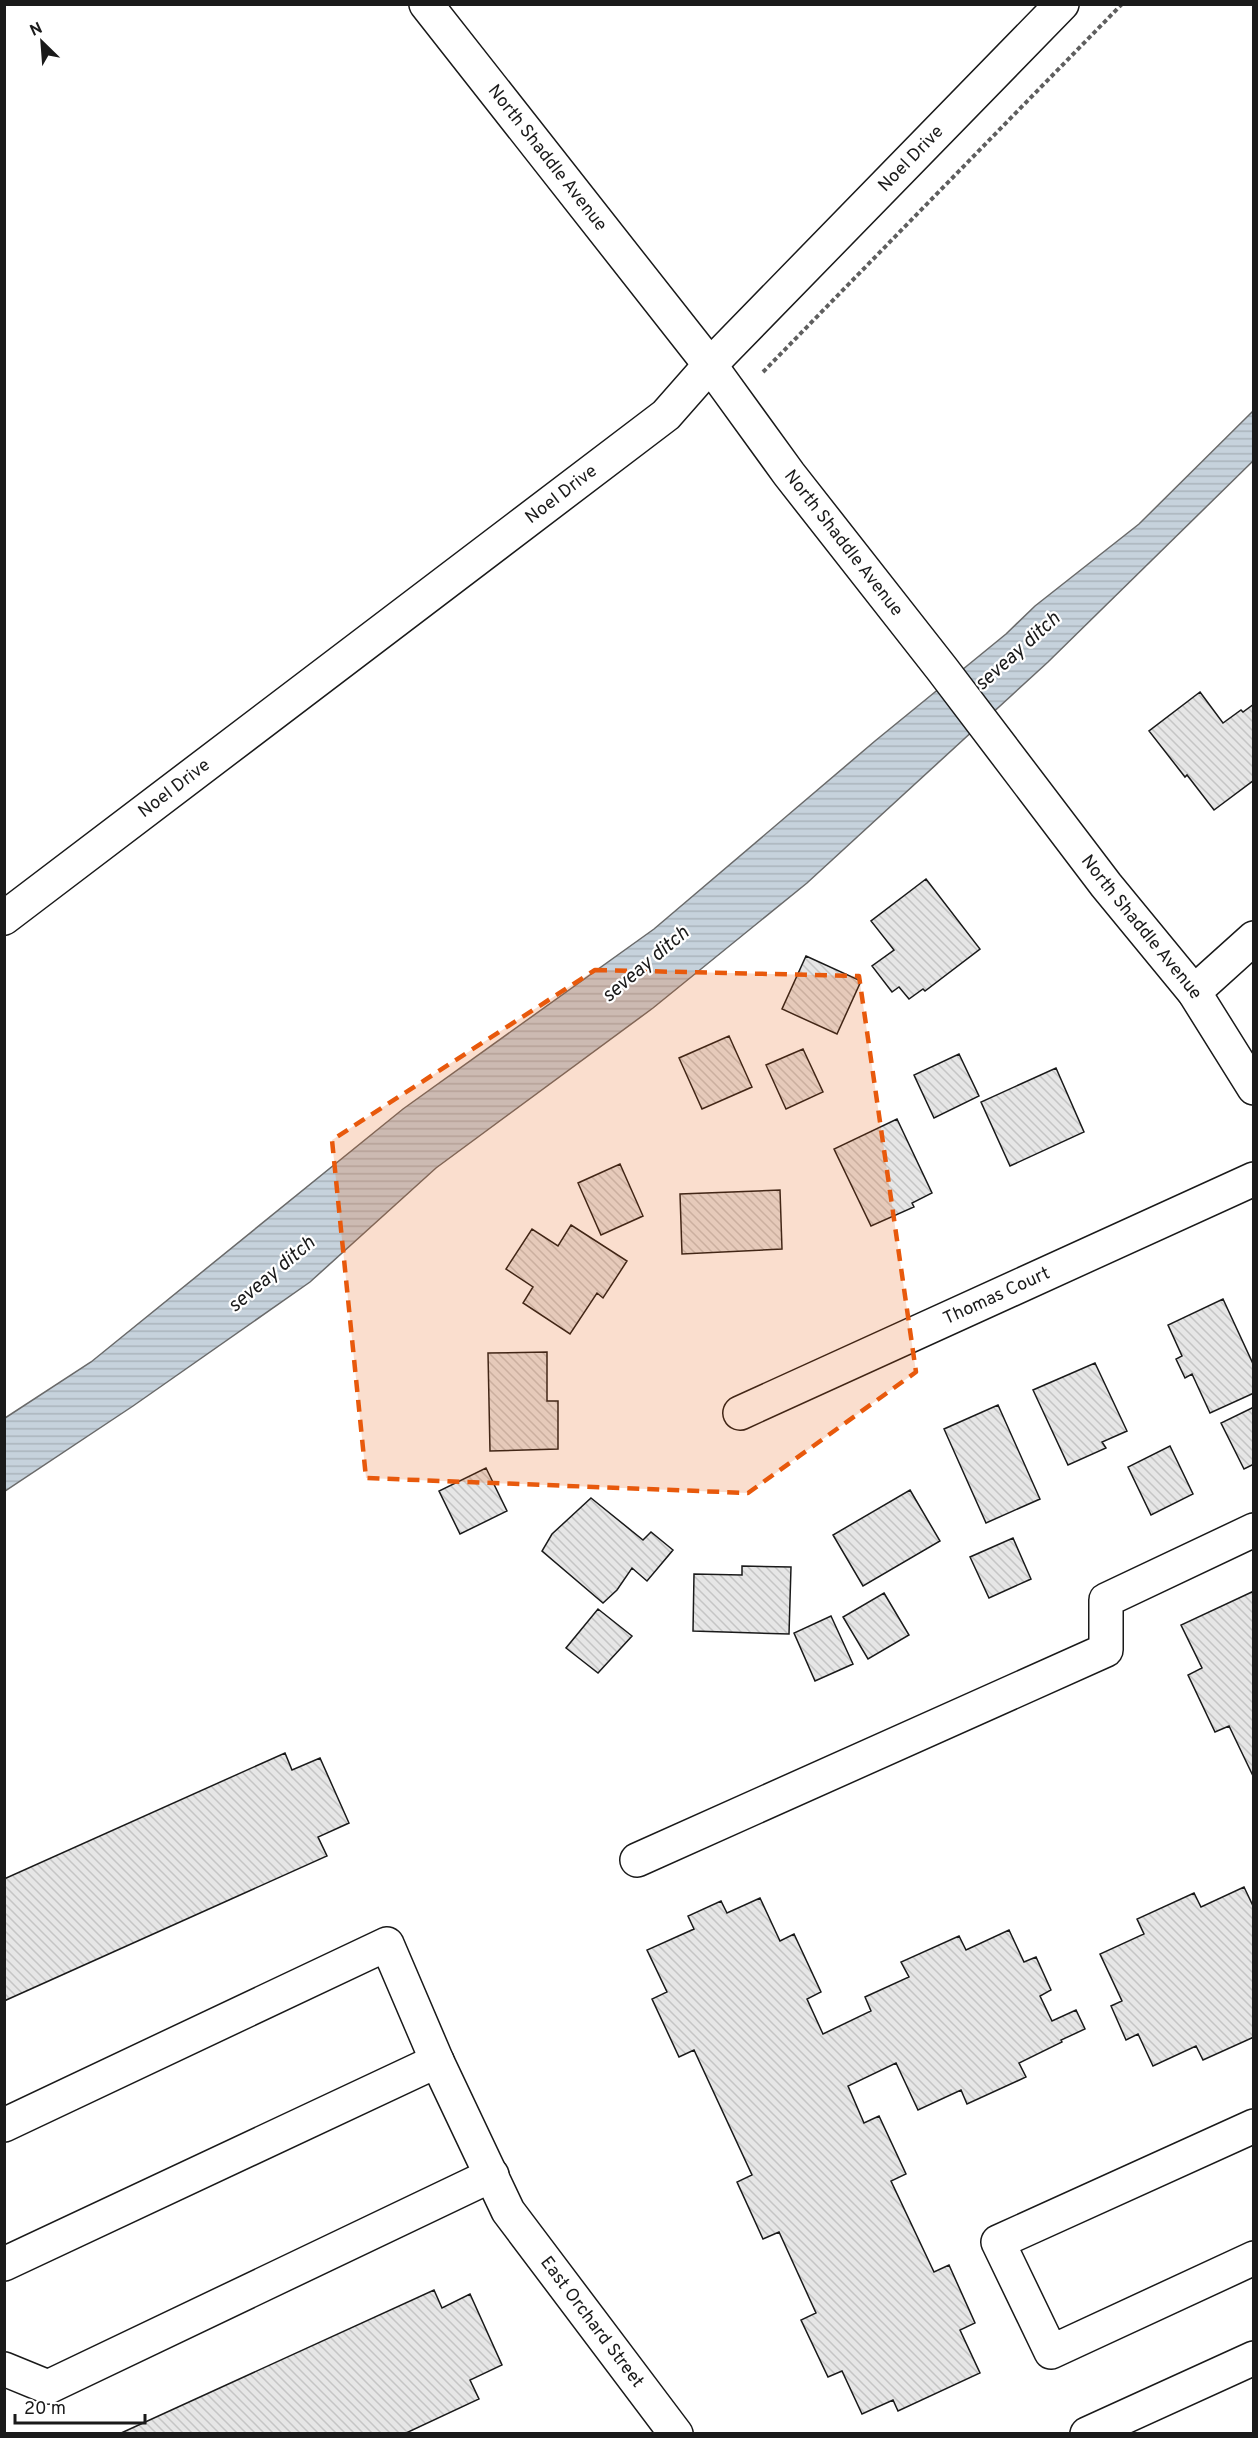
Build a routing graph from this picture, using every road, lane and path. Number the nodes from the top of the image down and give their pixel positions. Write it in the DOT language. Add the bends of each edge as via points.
graph roads {
  1 [pos="426,4"];
  2 [pos="1062,4"];
  3 [pos="1122,4"];
  4 [pos="710,365"];
  5 [pos="735,400"];
  6 [pos="4,918"];
  7 [pos="1254,938"];
  8 [pos="1194,992"];
  9 [pos="1254,1088"];
  10 [pos="1254,1179"];
  11 [pos="740,1413"];
  12 [pos="1254,1530"];
  13 [pos="637,1860"];
  14 [pos="438,2061"];
  15 [pos="4,2125"];
  16 [pos="1254,2126"];
  17 [pos="492,2175"];
  18 [pos="1254,2258"];
  19 [pos="4,2264"];
  20 [pos="1254,2358"];
  21 [pos="4,2369"];
  22 [pos="676,2433"];
  23 [pos="1088,2433"];
  1 -- 4 [label="street, North Shaddle Avenue"];
  2 -- 4 [label="street, Noel Drive"];
  3 -- 5 [label="path"];
  4 -- 5 [label="street, North Shaddle Avenue"];
  4 -- 6 [label="street, Noel Drive" via="666,415"];
  5 -- 8 [label="street, North Shaddle Avenue" via="1106,885"];
  7 -- 8 [label="street"];
  8 -- 9 [label="street, North Shaddle Avenue"];
  10 -- 11 [label="street, Thomas Court"];
  12 -- 13 [label="street" via="1106,1600 1106,1650"];
  14 -- 15 [label="street, East Orchard Street" via="387,1944"];
  14 -- 17 [label="street, East Orchard Street"];
  14 -- 19 [label="street"];
  16 -- 18 [label="street" via="998,2242 1051,2352"];
  17 -- 21 [label="street" via="48,2387"];
  17 -- 22 [label="street, East Orchard Street" via="508,2211"];
  20 -- 23 [label="street"];
}
